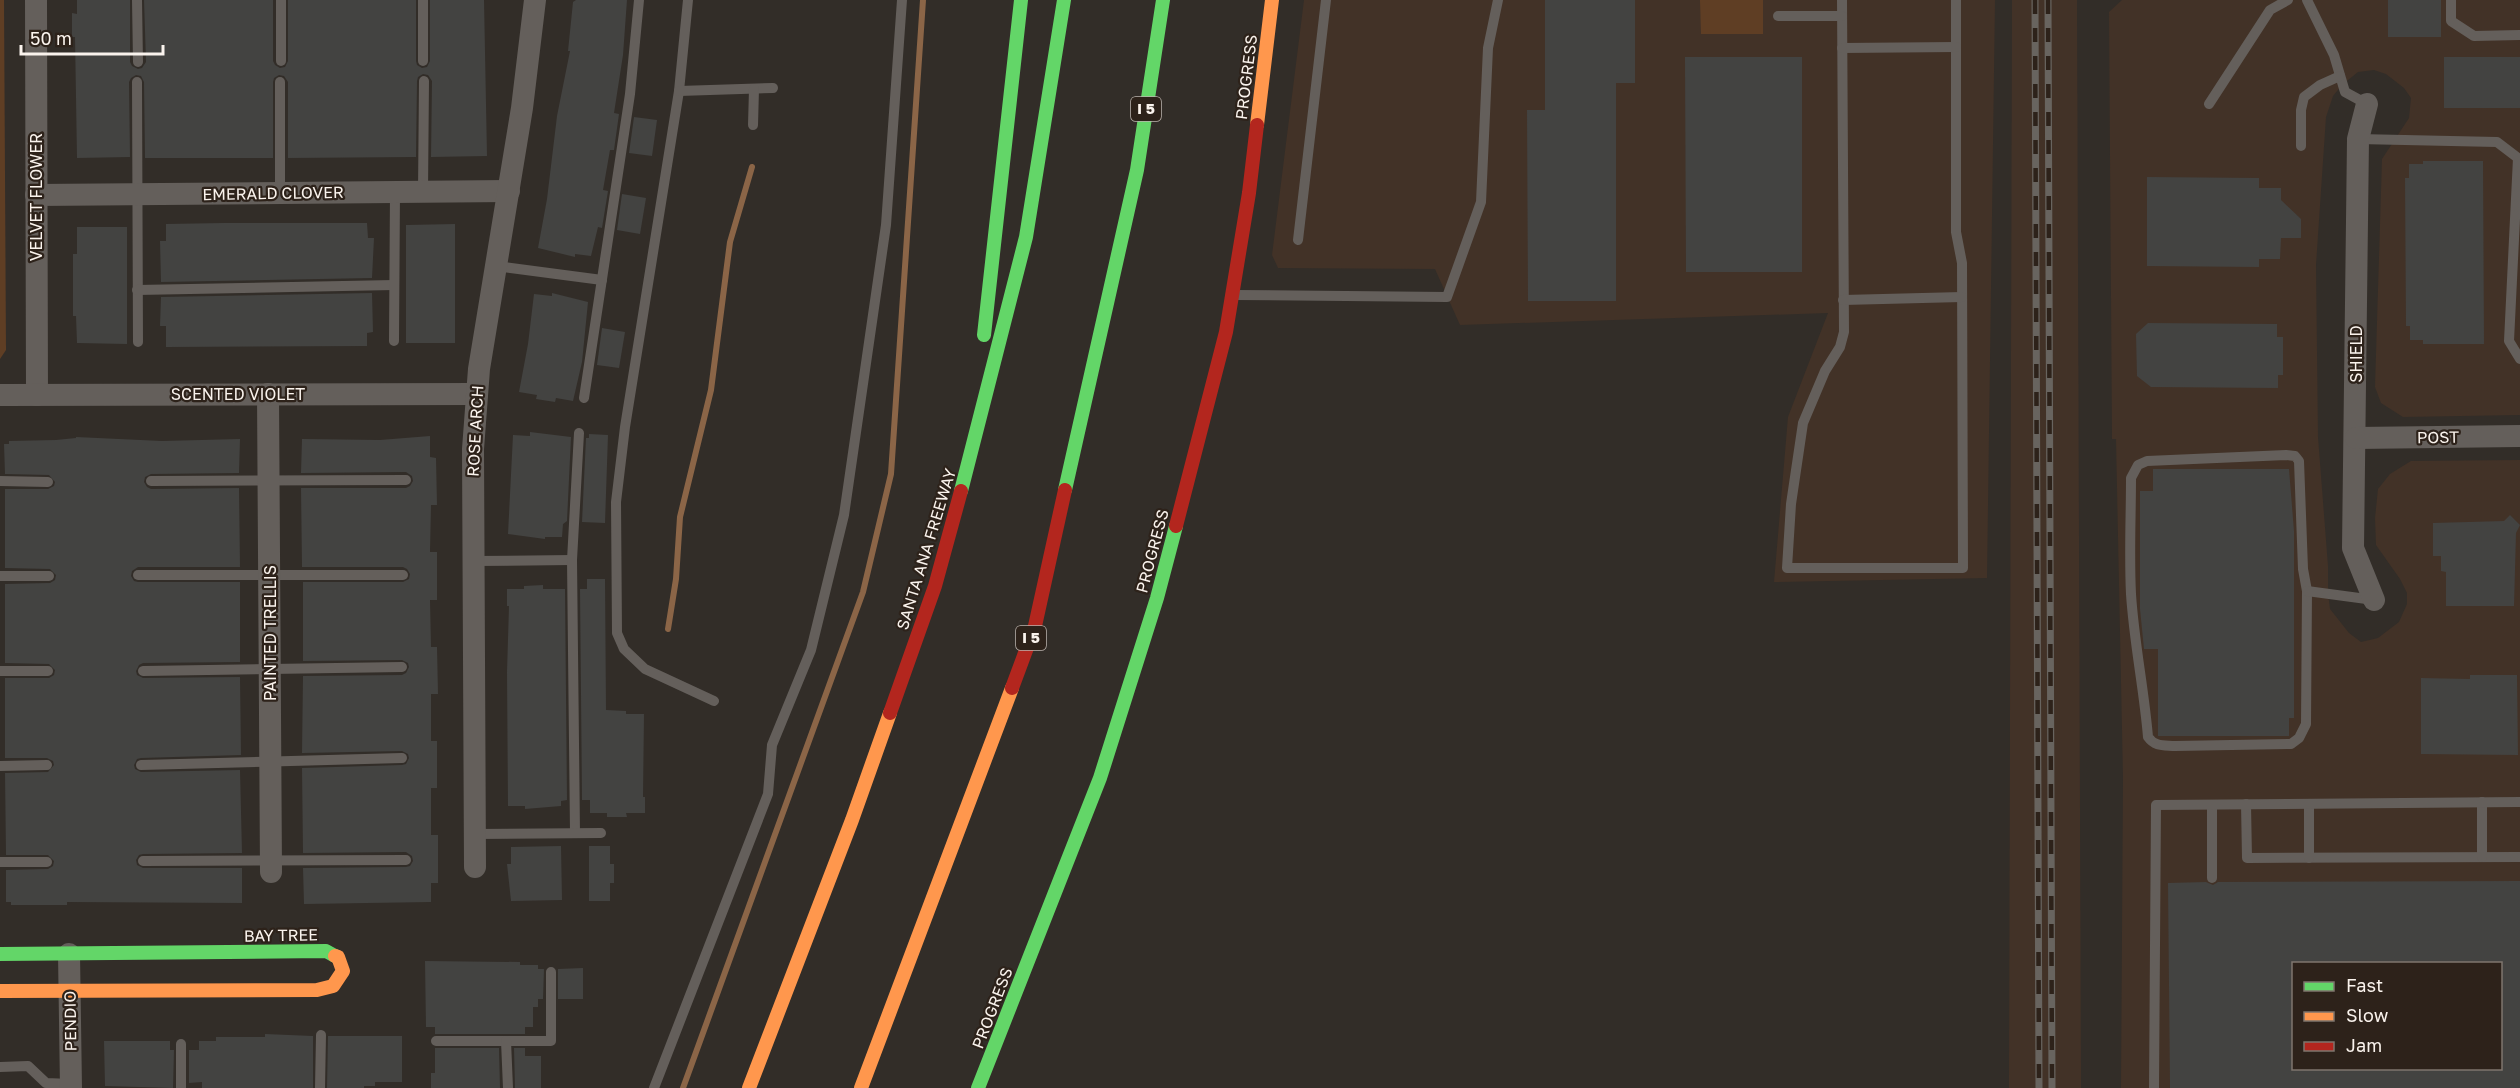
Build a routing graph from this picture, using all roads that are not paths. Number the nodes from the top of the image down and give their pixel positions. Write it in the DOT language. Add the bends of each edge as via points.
graph roads {
  1 [pos="36,0"];
  2 [pos="137,0"];
  3 [pos="281,0"];
  4 [pos="423,0"];
  5 [pos="535,0"];
  6 [pos="639,0"];
  7 [pos="688,0"];
  8 [pos="902,0"];
  9 [pos="1021,0"];
  10 [pos="1064,0"];
  11 [pos="1163,0"];
  12 [pos="1176,0"];
  13 [pos="1272,0"];
  14 [pos="1326,0"];
  15 [pos="1498,0"];
  16 [pos="1842,0"];
  17 [pos="1956,0"];
  18 [pos="2288,0"];
  19 [pos="2307,0"];
  20 [pos="2451,0"];
  21 [pos="1778,16"];
  22 [pos="1842,16"];
  23 [pos="2520,35"];
  24 [pos="1956,47"];
  25 [pos="1156,48"];
  26 [pos="1842,48"];
  27 [pos="280,61"];
  28 [pos="423,61"];
  29 [pos="138,62"];
  30 [pos="2340,76"];
  31 [pos="280,81"];
  32 [pos="424,81"];
  33 [pos="138,82"];
  34 [pos="773,88"];
  35 [pos="754,89"];
  36 [pos="679,91"];
  37 [pos="2209,104"];
  38 [pos="2367,104"];
  39 [pos="753,125"];
  40 [pos="2358,139"];
  41 [pos="2301,146"];
  42 [pos="509,191"];
  43 [pos="395,192"];
  44 [pos="423,192"];
  45 [pos="280,193"];
  46 [pos="36,195"];
  47 [pos="136,195"];
  48 [pos="1298,240"];
  49 [pos="496,266"];
  50 [pos="602,279"];
  51 [pos="394,285"];
  52 [pos="137,290"];
  53 [pos="1232,295"];
  54 [pos="1962,297"];
  55 [pos="1844,300"];
  56 [pos="394,341"];
  57 [pos="138,342"];
  58 [pos="2520,359"];
  59 [pos="268,394"];
  60 [pos="477,394"];
  61 [pos="0,395"];
  62 [pos="37,395"];
  63 [pos="584,398"];
  64 [pos="579,433"];
  65 [pos="2520,436"];
  66 [pos="2356,438"];
  67 [pos="971,455"];
  68 [pos="268,480"];
  69 [pos="406,480"];
  70 [pos="0,481"];
  71 [pos="151,481"];
  72 [pos="48,482"];
  73 [pos="572,560"];
  74 [pos="474,561"];
  75 [pos="138,575"];
  76 [pos="269,575"];
  77 [pos="403,575"];
  78 [pos="0,576"];
  79 [pos="49,576"];
  80 [pos="2307,591"];
  81 [pos="2374,600"];
  82 [pos="402,667"];
  83 [pos="270,669"];
  84 [pos="0,670"];
  85 [pos="48,670"];
  86 [pos="143,671"];
  87 [pos="714,701"];
  88 [pos="402,758"];
  89 [pos="270,762"];
  90 [pos="47,765"];
  91 [pos="141,765"];
  92 [pos="0,766"];
  93 [pos="2482,802"];
  94 [pos="2520,802"];
  95 [pos="2246,804"];
  96 [pos="2308,804"];
  97 [pos="2212,805"];
  98 [pos="575,833"];
  99 [pos="601,833"];
  100 [pos="475,834"];
  101 [pos="2482,857"];
  102 [pos="2520,857"];
  103 [pos="2309,858"];
  104 [pos="406,860"];
  105 [pos="143,861"];
  106 [pos="0,862"];
  107 [pos="47,862"];
  108 [pos="271,866"];
  109 [pos="475,867"];
  110 [pos="2212,878"];
  111 [pos="0,954"];
  112 [pos="69,954"];
  113 [pos="550,972"];
  114 [pos="0,992"];
  115 [pos="69,992"];
  116 [pos="321,1035"];
  117 [pos="436,1041"];
  118 [pos="506,1041"];
  119 [pos="181,1044"];
  120 [pos="0,1067"];
  121 [pos="71,1086"];
  122 [pos="181,1088"];
  123 [pos="320,1088"];
  124 [pos="508,1088"];
  125 [pos="654,1088"];
  126 [pos="749,1088"];
  127 [pos="861,1088"];
  128 [pos="978,1088"];
  129 [pos="2154,1088"];
  1 -- 46 [label="street, VELVET FLOWER"];
  2 -- 29 [label="lane"];
  3 -- 27 [label="lane"];
  4 -- 28 [label="lane"];
  5 -- 42 [label="street, ROSE ARCH"];
  6 -- 50 [label="lane" via="630,94"];
  7 -- 36 [label="lane"];
  8 -- 125 [label="lane" via="886,225 844,515 811,650 772,745 768,794"];
  9 -- 67 [label="main road"];
  10 -- 67 [label="main road, SANTA ANA FREEWAY" via="1026,237"];
  11 -- 25 [label="main road, I 5"];
  12 -- 25 [label="main road"];
  13 -- 53 [label="main road, PROGRESS" via="1249,193"];
  14 -- 48 [label="lane"];
  15 -- 53 [label="lane" via="1488,48 1481,202 1447,297"];
  16 -- 22 [label="lane"];
  17 -- 24 [label="lane"];
  18 -- 37 [label="lane" via="2270,10"];
  19 -- 30 [label="lane"];
  20 -- 23 [label="lane" via="2451,21 2474,36"];
  21 -- 22 [label="lane"];
  22 -- 26 [label="lane"];
  24 -- 26 [label="lane"];
  24 -- 54 [label="lane" via="1956,232 1962,263"];
  25 -- 127 [label="main road, I 5" via="1137,170 1035,626"];
  26 -- 55 [label="lane"];
  30 -- 38 [label="lane" via="2344,92"];
  30 -- 41 [label="lane" via="2304,97"];
  31 -- 45 [label="lane"];
  32 -- 44 [label="lane"];
  33 -- 47 [label="lane"];
  34 -- 35 [label="lane"];
  35 -- 36 [label="lane"];
  35 -- 39 [label="lane"];
  36 -- 87 [label="lane" via="617,491 617,633 624,649 640,665"];
  38 -- 40 [label="street, SHIELD"];
  40 -- 58 [label="lane" via="2498,142 2518,158 2509,342"];
  40 -- 66 [label="street, SHIELD"];
  42 -- 44 [label="street, EMERALD CLOVER"];
  42 -- 49 [label="street, ROSE ARCH"];
  43 -- 44 [label="street, EMERALD CLOVER"];
  43 -- 45 [label="street, EMERALD CLOVER"];
  43 -- 51 [label="lane"];
  45 -- 47 [label="street, EMERALD CLOVER"];
  46 -- 47 [label="street, EMERALD CLOVER"];
  46 -- 62 [label="street, VELVET FLOWER"];
  47 -- 52 [label="lane"];
  49 -- 50 [label="lane"];
  49 -- 60 [label="street, ROSE ARCH"];
  50 -- 63 [label="lane"];
  51 -- 52 [label="lane"];
  51 -- 56 [label="lane"];
  52 -- 57 [label="lane"];
  53 -- 128 [label="main road, PROGRESS" via="1226,332 1157,598 1103,767"];
  54 -- 55 [label="lane"];
  54 -- 55 [label="lane" via="1963,568 1787,568 1791,504 1803,423 1840,347"];
  59 -- 60 [label="street, SCENTED VIOLET"];
  59 -- 62 [label="street, SCENTED VIOLET"];
  59 -- 68 [label="street, PAINTED TRELLIS"];
  60 -- 74 [label="street, ROSE ARCH" via="473,449"];
  61 -- 62 [label="street, SCENTED VIOLET"];
  64 -- 73 [label="lane"];
  65 -- 66 [label="street, POST"];
  66 -- 81 [label="street, SHIELD" via="2353,548"];
  67 -- 126 [label="main road, SANTA ANA FREEWAY" via="923,619 852,820"];
  68 -- 69 [label="lane"];
  68 -- 71 [label="lane"];
  68 -- 76 [label="street, PAINTED TRELLIS"];
  70 -- 72 [label="lane"];
  73 -- 74 [label="lane"];
  73 -- 98 [label="lane"];
  74 -- 100 [label="street, ROSE ARCH"];
  75 -- 76 [label="lane"];
  76 -- 77 [label="lane"];
  76 -- 83 [label="street, PAINTED TRELLIS"];
  78 -- 79 [label="lane"];
  80 -- 80 [label="lane" via="2299,461 2295,456 2147,461 2138,465 2131,478 2131,593 2136,654 2148,737 2152,742 2175,746 2291,744 2299,738 2306,724"];
  80 -- 81 [label="lane"];
  82 -- 83 [label="lane"];
  83 -- 86 [label="lane"];
  83 -- 89 [label="street, PAINTED TRELLIS"];
  84 -- 85 [label="lane"];
  88 -- 89 [label="lane"];
  89 -- 91 [label="lane"];
  89 -- 108 [label="street, PAINTED TRELLIS"];
  90 -- 92 [label="lane"];
  93 -- 94 [label="lane"];
  93 -- 96 [label="lane"];
  93 -- 101 [label="lane"];
  95 -- 96 [label="lane"];
  95 -- 97 [label="lane"];
  95 -- 103 [label="lane" via="2247,858"];
  96 -- 103 [label="lane"];
  97 -- 110 [label="lane"];
  97 -- 129 [label="lane" via="2156,805"];
  98 -- 99 [label="lane"];
  98 -- 100 [label="lane"];
  100 -- 109 [label="street, ROSE ARCH"];
  101 -- 102 [label="lane"];
  101 -- 103 [label="lane"];
  104 -- 108 [label="lane"];
  105 -- 108 [label="lane"];
  106 -- 107 [label="lane"];
  111 -- 112 [label="main road, BAY TREE"];
  112 -- 115 [label="street, PENDIO"];
  112 -- 115 [label="main road, BAY TREE" via="326,951 338,957 343,971 333,986 317,990"];
  113 -- 118 [label="lane" via="551,1041"];
  114 -- 115 [label="main road, BAY TREE"];
  115 -- 121 [label="street, PENDIO"];
  116 -- 123 [label="lane"];
  117 -- 118 [label="lane"];
  118 -- 124 [label="lane"];
  119 -- 122 [label="lane"];
  120 -- 121 [label="lane" via="28,1066 46,1083"];
}
